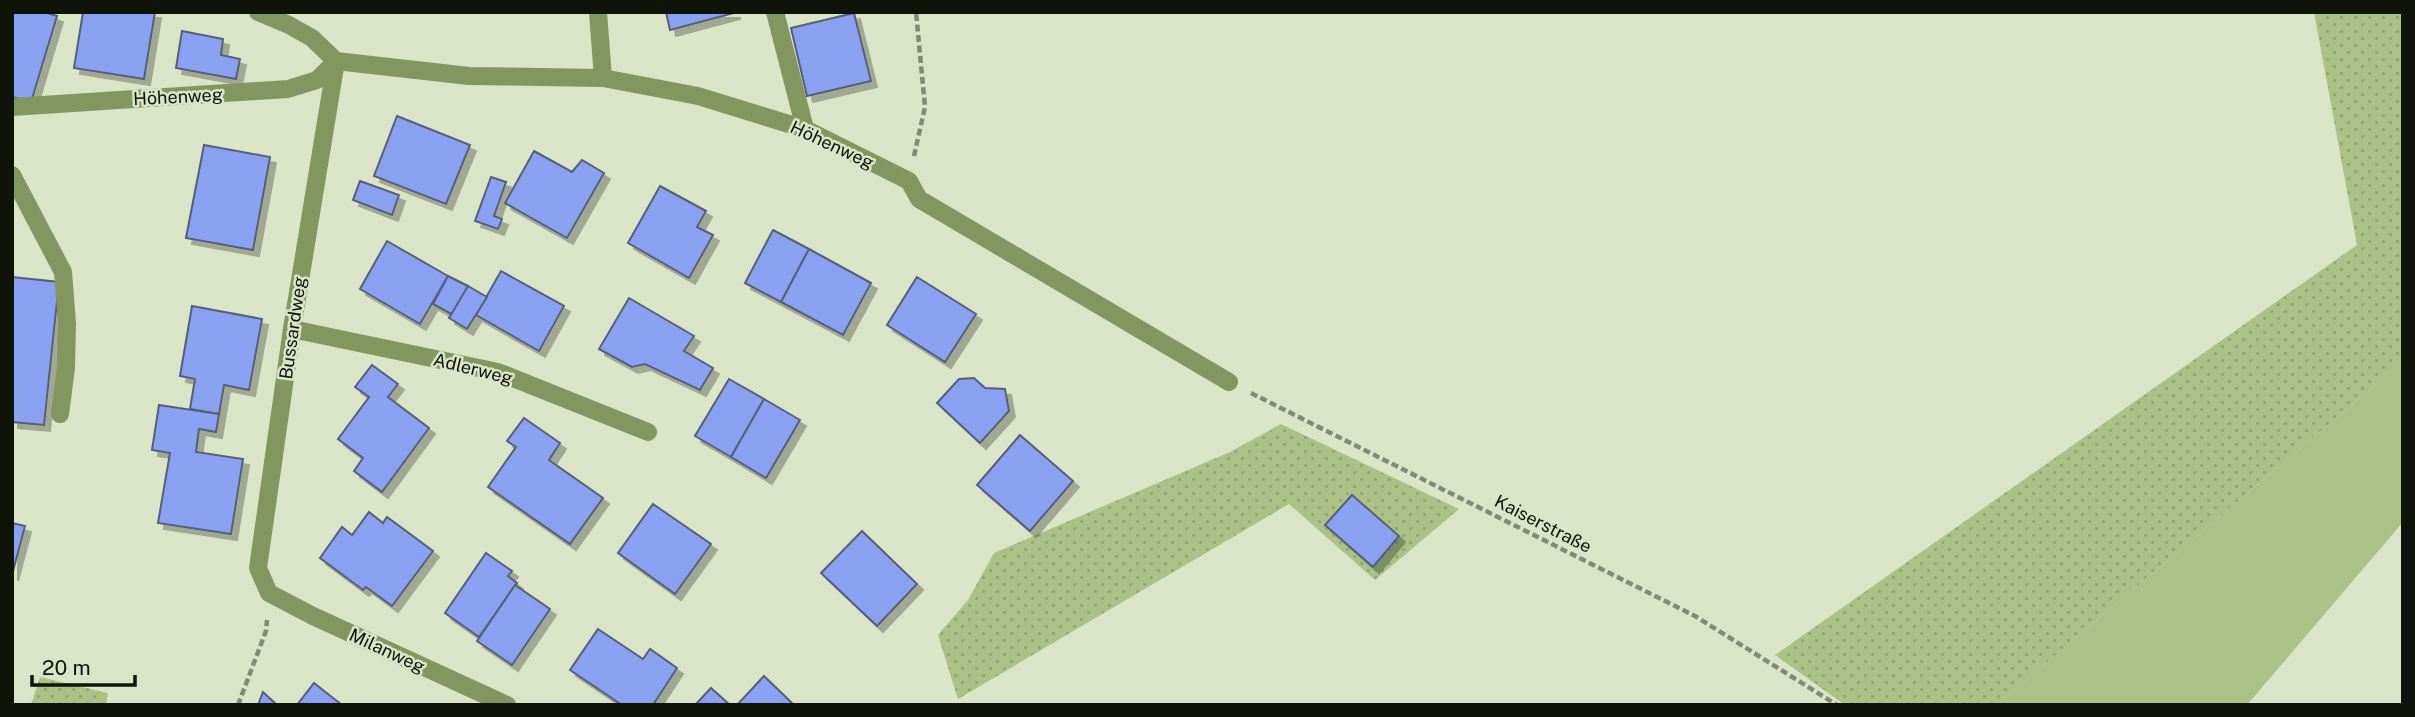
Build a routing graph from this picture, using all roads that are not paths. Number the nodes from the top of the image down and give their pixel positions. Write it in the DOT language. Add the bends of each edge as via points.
graph roads {
  1 [pos="258,12"];
  2 [pos="598,12"];
  3 [pos="775,12"];
  4 [pos="335,61"];
  5 [pos="603,79"];
  6 [pos="12,107"];
  7 [pos="805,129"];
  8 [pos="12,176"];
  9 [pos="292,329"];
  10 [pos="1229,382"];
  11 [pos="60,414"];
  12 [pos="648,432"];
  13 [pos="269,593"];
  14 [pos="507,705"];
  1 -- 4 [label="street" via="312,38"];
  2 -- 5 [label="street"];
  3 -- 7 [label="street"];
  4 -- 5 [label="street, Höhenweg" via="469,76"];
  4 -- 6 [label="street, Höhenweg" via="317,80 288,89"];
  4 -- 9 [label="street, Bussardweg"];
  5 -- 7 [label="street, Höhenweg" via="698,96"];
  7 -- 10 [label="street, Höhenweg" via="909,181 919,199"];
  8 -- 11 [label="street" via="63,272 67,323"];
  9 -- 12 [label="street, Adlerweg" via="498,372"];
  9 -- 13 [label="street, Bussardweg" via="258,568"];
  13 -- 14 [label="street, Milanweg"];
}
